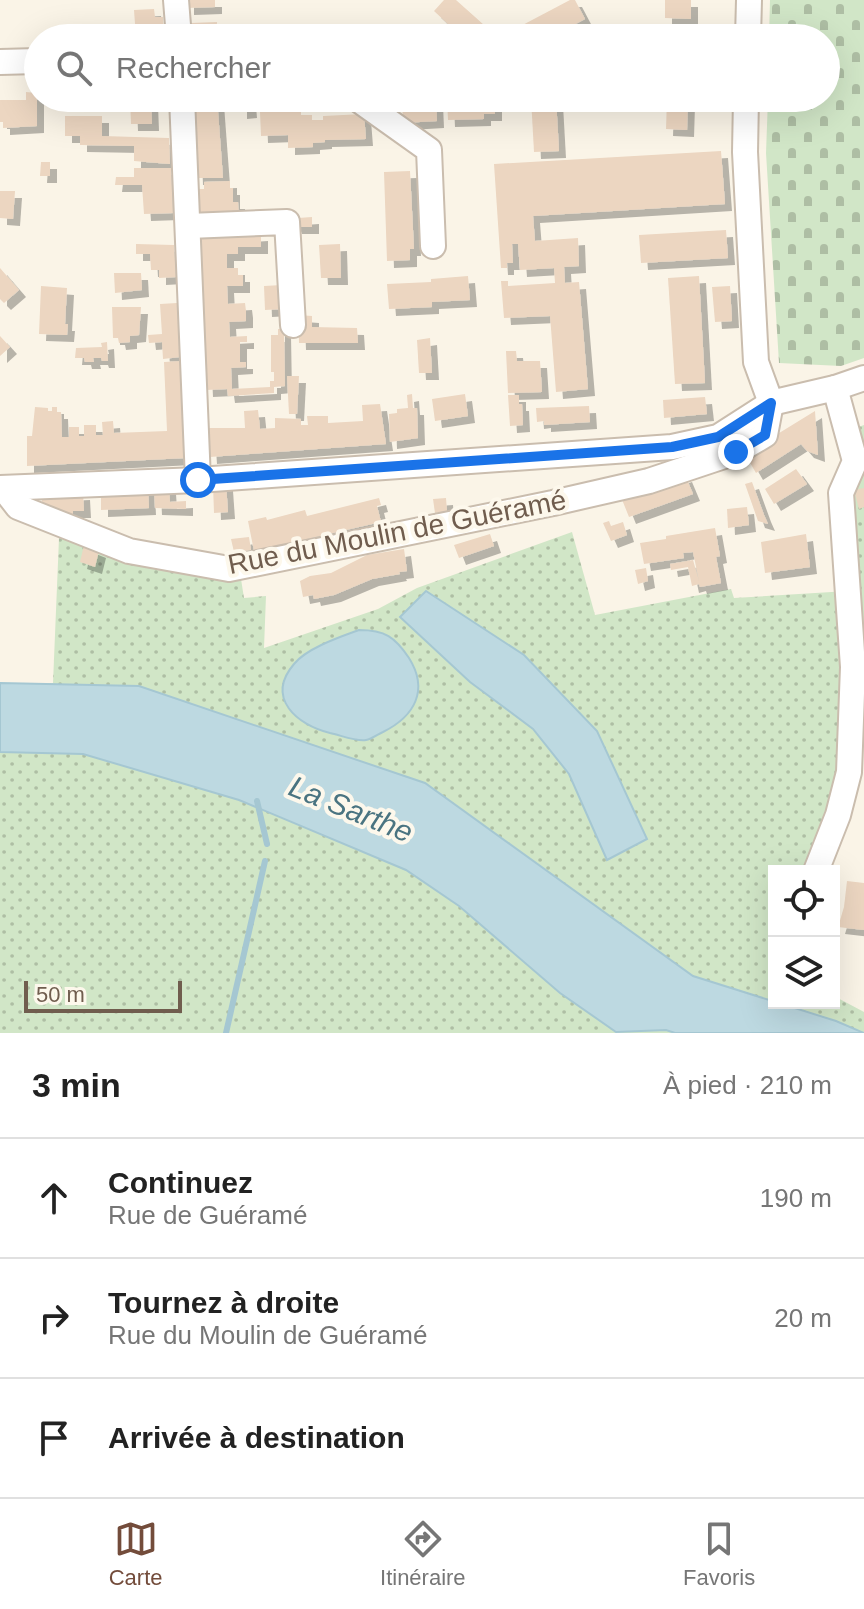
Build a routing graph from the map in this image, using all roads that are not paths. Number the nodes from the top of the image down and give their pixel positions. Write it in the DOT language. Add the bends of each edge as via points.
graph roads {
  1 [pos="176,0"];
  2 [pos="749,0"];
  3 [pos="178,24"];
  4 [pos="748,24"];
  5 [pos="24,61"];
  6 [pos="0,62"];
  7 [pos="183,112"];
  8 [pos="376,112"];
  9 [pos="746,112"];
  10 [pos="189,226"];
  11 [pos="433,246"];
  12 [pos="293,325"];
  13 [pos="864,378"];
  14 [pos="835,388"];
  15 [pos="771,403"];
  16 [pos="859,460"];
  17 [pos="198,480"];
  18 [pos="1,488"];
  19 [pos="858,673"];
  20 [pos="818,865"];
  1 -- 3 [label="street"];
  2 -- 4 [label="street"];
  5 -- 6 [label="street"];
  7 -- 10 [label="street"];
  8 -- 11 [label="street" via="429,150"];
  9 -- 15 [label="street" via="756,362"];
  10 -- 12 [label="street" via="287,222"];
  10 -- 17 [label="street"];
  13 -- 14 [label="street"];
  14 -- 15 [label="street"];
  14 -- 16 [label="street"];
  15 -- 17 [label="street" via="718,437 672,447"];
  15 -- 18 [label="street, Rue du Moulin de Guéramé" via="765,435 736,452 649,481 229,569 129,551 18,507"];
  16 -- 19 [label="street" via="841,493"];
  17 -- 18 [label="street"];
  19 -- 20 [label="street" via="849,772"];
}
